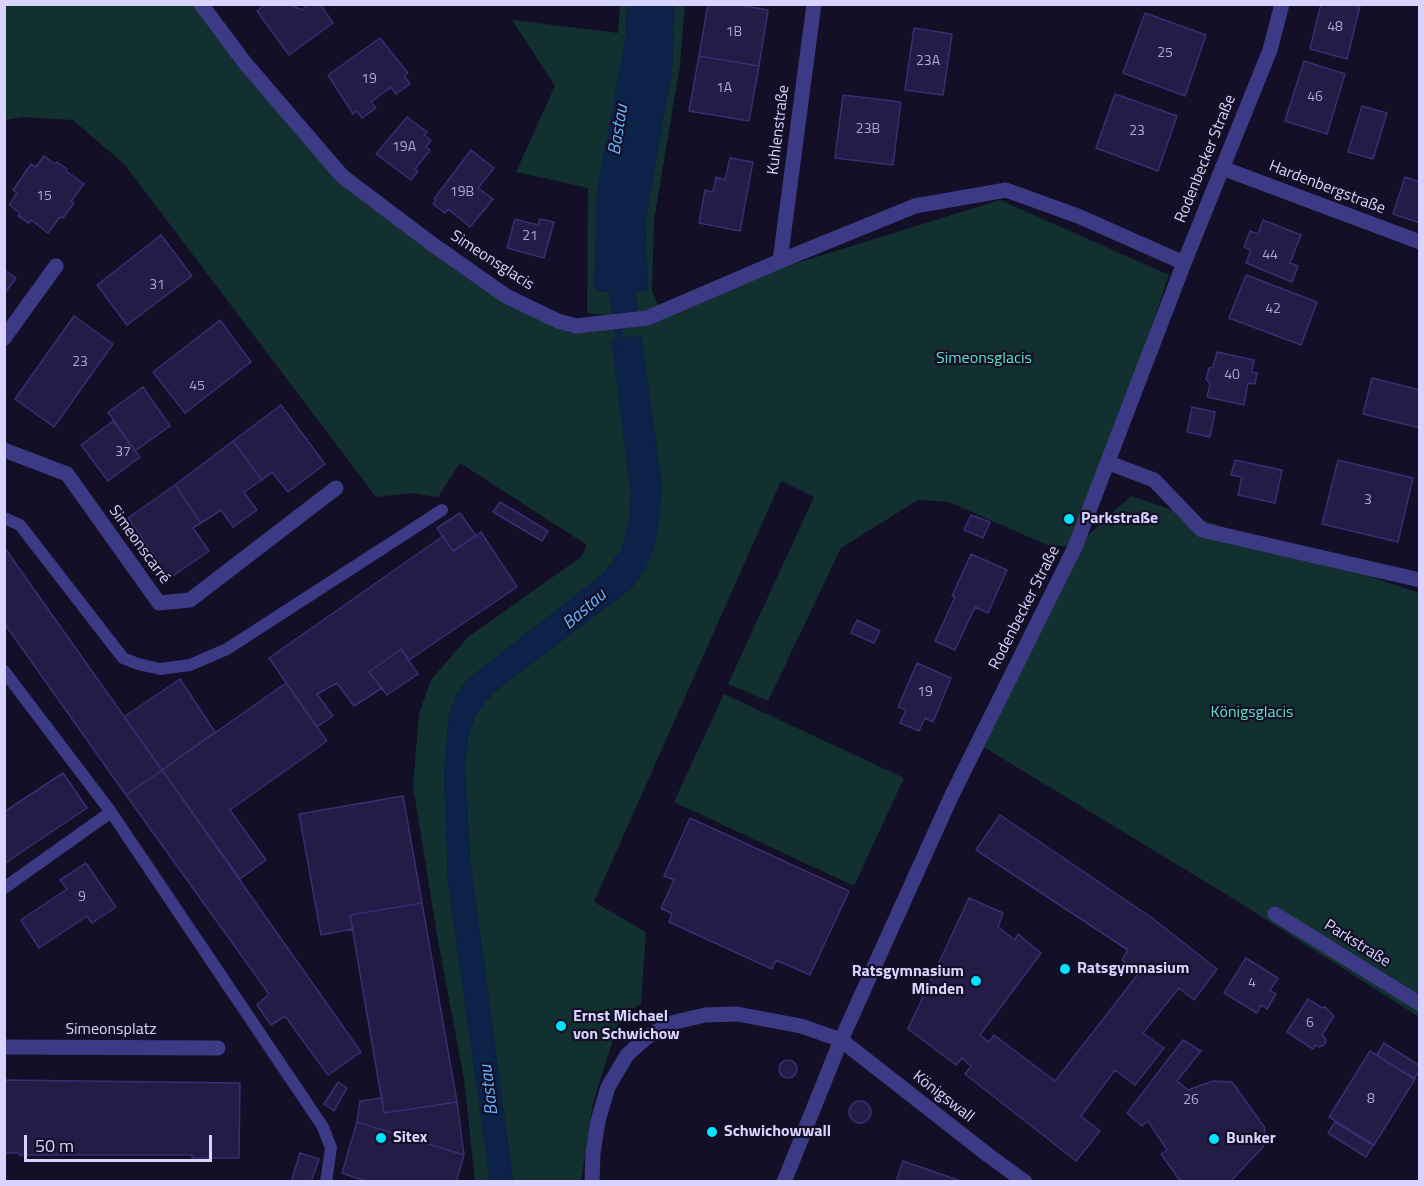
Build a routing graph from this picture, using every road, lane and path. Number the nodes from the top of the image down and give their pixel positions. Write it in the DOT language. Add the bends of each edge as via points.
graph roads {
  1 [pos="201,4"];
  2 [pos="814,4"];
  3 [pos="1282,4"];
  4 [pos="1221,168"];
  5 [pos="1419,242"];
  6 [pos="780,261"];
  7 [pos="1184,263"];
  8 [pos="56,266"];
  9 [pos="4,338"];
  10 [pos="4,450"];
  11 [pos="1109,463"];
  12 [pos="336,489"];
  13 [pos="442,510"];
  14 [pos="4,518"];
  15 [pos="1419,580"];
  16 [pos="4,671"];
  17 [pos="111,812"];
  18 [pos="4,888"];
  19 [pos="1275,914"];
  20 [pos="1419,1004"];
  21 [pos="841,1040"];
  22 [pos="4,1047"];
  23 [pos="218,1048"];
  24 [pos="326,1182"];
  25 [pos="592,1182"];
  26 [pos="784,1182"];
  27 [pos="1025,1182"];
  1 -- 6 [label="street, Simeonsglacis" via="245,63 342,176 506,296 558,321 576,326 647,318"];
  2 -- 6 [label="street, Kuhlenstraße"];
  3 -- 4 [label="street, Rodenbecker Straße" via="1270,50"];
  4 -- 5 [label="street, Hardenbergstraße"];
  4 -- 7 [label="street, Rodenbecker Straße"];
  6 -- 7 [label="street, Simeonsglacis" via="915,206 1006,190 1078,216"];
  7 -- 11 [label="street, Rodenbecker Straße"];
  8 -- 9 [label="street"];
  10 -- 12 [label="street, Simeonscarré" via="67,474 159,603 190,600"];
  11 -- 15 [label="street" via="1154,480 1202,530"];
  11 -- 21 [label="street, Rodenbecker Straße" via="1076,547 951,797"];
  13 -- 14 [label="lane" via="227,649 190,665 160,669 123,658 20,525"];
  16 -- 17 [label="lane"];
  17 -- 18 [label="lane"];
  17 -- 24 [label="lane" via="323,1126 331,1148"];
  19 -- 20 [label="street, Parkstraße"];
  21 -- 25 [label="street" via="801,1026 736,1014 671,1023 646,1037 627,1055 608,1087 598,1121"];
  21 -- 26 [label="street, Rodenbecker Straße"];
  21 -- 27 [label="street, Königswall"];
  22 -- 23 [label="street, Simeonsplatz"];
}
